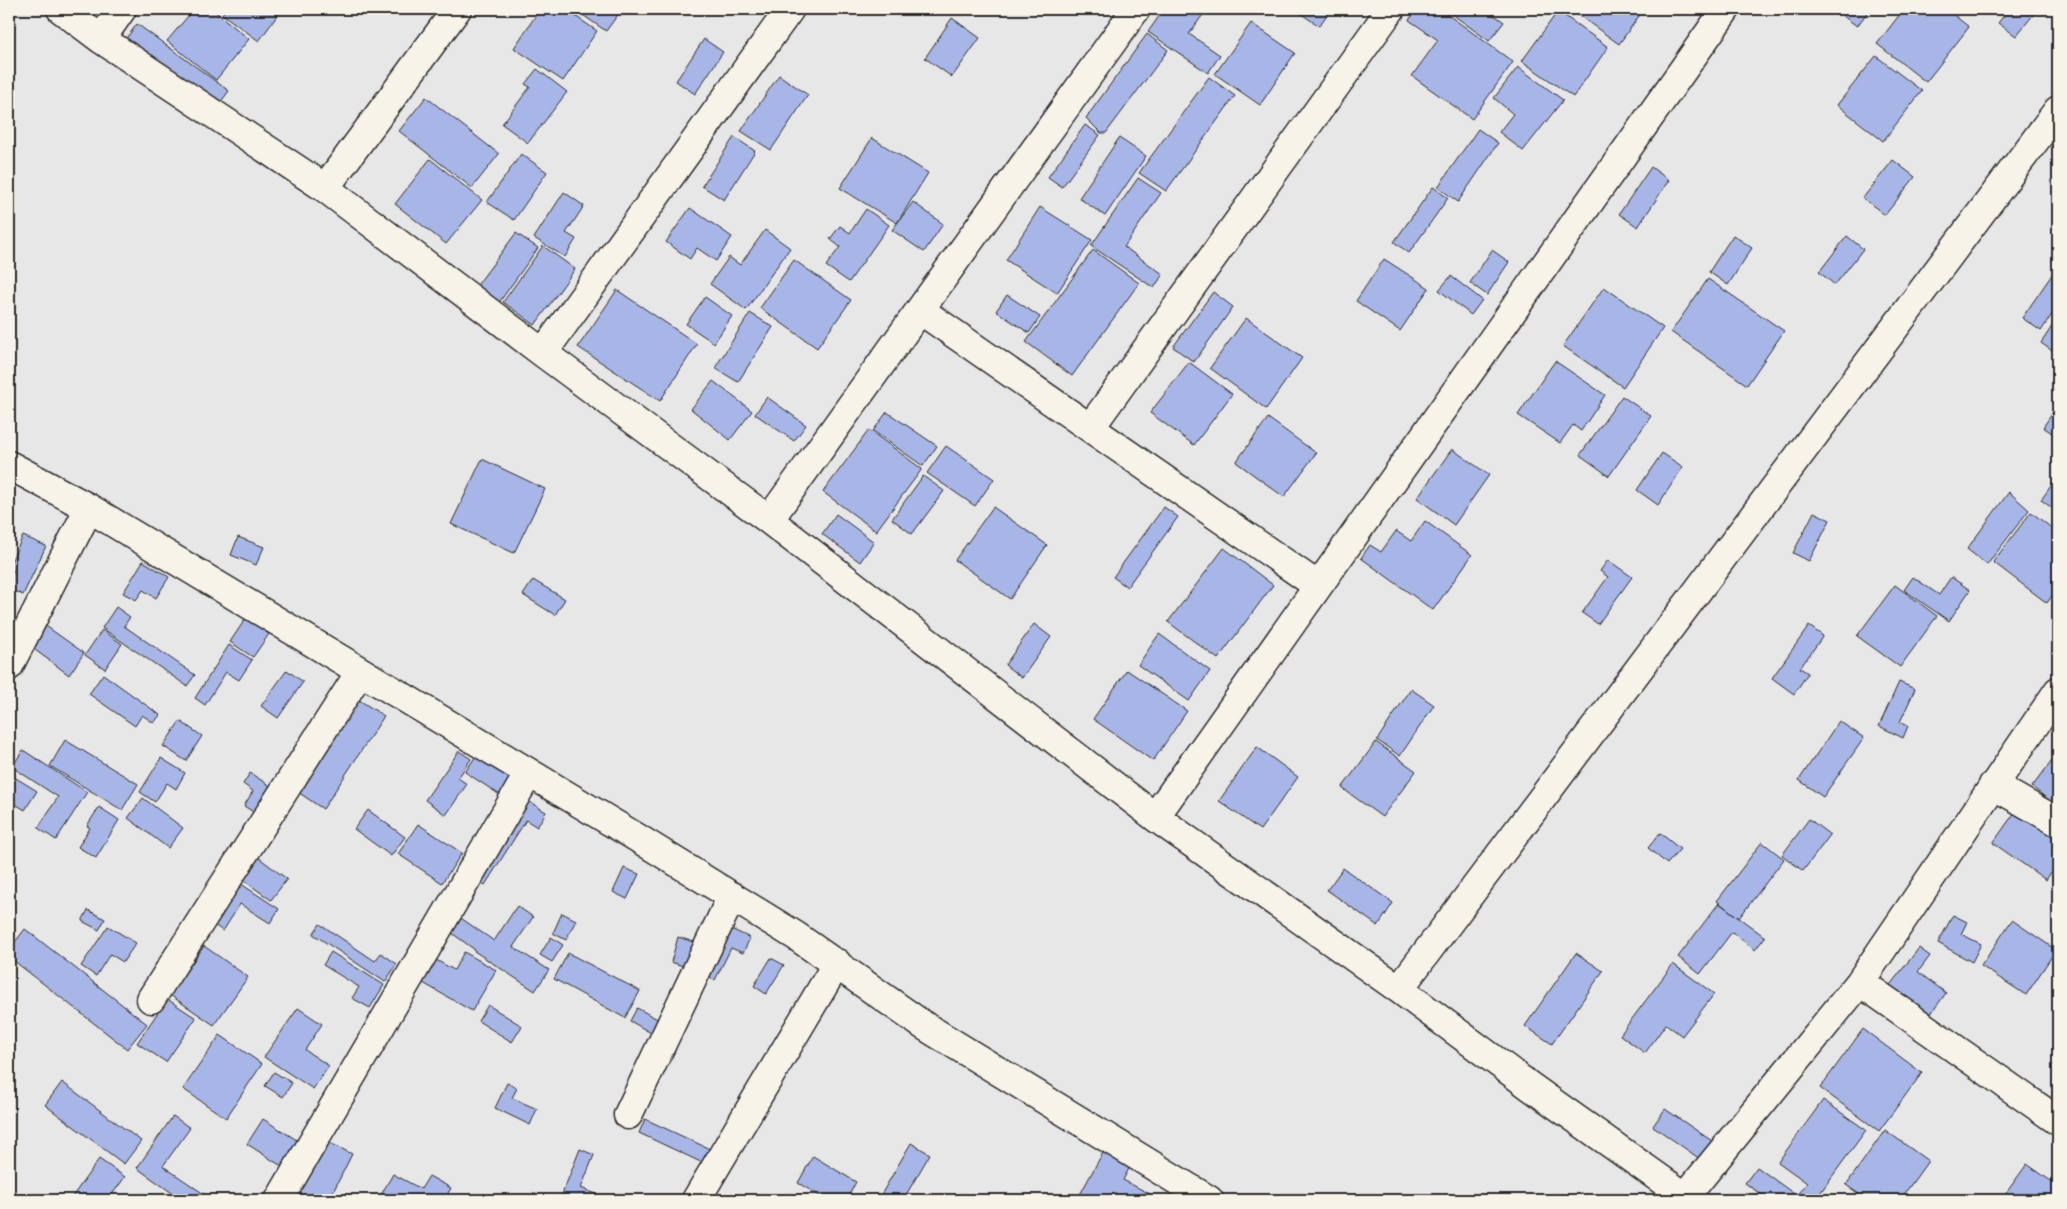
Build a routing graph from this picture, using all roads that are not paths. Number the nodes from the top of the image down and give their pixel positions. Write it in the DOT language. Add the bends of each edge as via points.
graph roads {
  1 [pos="61,9"];
  2 [pos="122,9"];
  3 [pos="456,9"];
  4 [pos="790,9"];
  5 [pos="1136,9"];
  6 [pos="1391,9"];
  7 [pos="1726,9"];
  8 [pos="101,39"];
  9 [pos="2058,110"];
  10 [pos="325,188"];
  11 [pos="920,310"];
  12 [pos="543,354"];
  13 [pos="1090,428"];
  14 [pos="9,465"];
  15 [pos="89,508"];
  16 [pos="770,520"];
  17 [pos="1318,586"];
  18 [pos="9,666"];
  19 [pos="360,672"];
  20 [pos="2058,691"];
  21 [pos="529,773"];
  22 [pos="1993,784"];
  23 [pos="1155,817"];
  24 [pos="2058,822"];
  25 [pos="732,896"];
  26 [pos="837,963"];
  27 [pos="1860,982"];
  28 [pos="1399,989"];
  29 [pos="151,999"];
  30 [pos="628,1115"];
  31 [pos="2058,1121"];
  32 [pos="1688,1199"];
  33 [pos="279,1200"];
  34 [pos="696,1200"];
  35 [pos="1209,1200"];
  1 -- 8 [label="street"];
  2 -- 8 [label="street"];
  3 -- 10 [label="street"];
  4 -- 12 [label="street"];
  5 -- 11 [label="street"];
  6 -- 13 [label="street"];
  7 -- 17 [label="street"];
  8 -- 10 [label="street"];
  9 -- 28 [label="street"];
  10 -- 12 [label="street"];
  11 -- 13 [label="street"];
  11 -- 16 [label="street"];
  12 -- 16 [label="street"];
  13 -- 17 [label="street"];
  14 -- 15 [label="street"];
  15 -- 18 [label="street"];
  15 -- 19 [label="street"];
  16 -- 23 [label="street"];
  17 -- 23 [label="street"];
  19 -- 21 [label="street"];
  19 -- 29 [label="street"];
  20 -- 22 [label="street"];
  21 -- 25 [label="street"];
  21 -- 33 [label="street"];
  22 -- 24 [label="street"];
  22 -- 27 [label="street"];
  23 -- 28 [label="street"];
  25 -- 26 [label="street"];
  25 -- 30 [label="street"];
  26 -- 34 [label="street"];
  26 -- 35 [label="street" via="923,1026"];
  27 -- 31 [label="street"];
  27 -- 32 [label="street"];
  28 -- 32 [label="street"];
}
